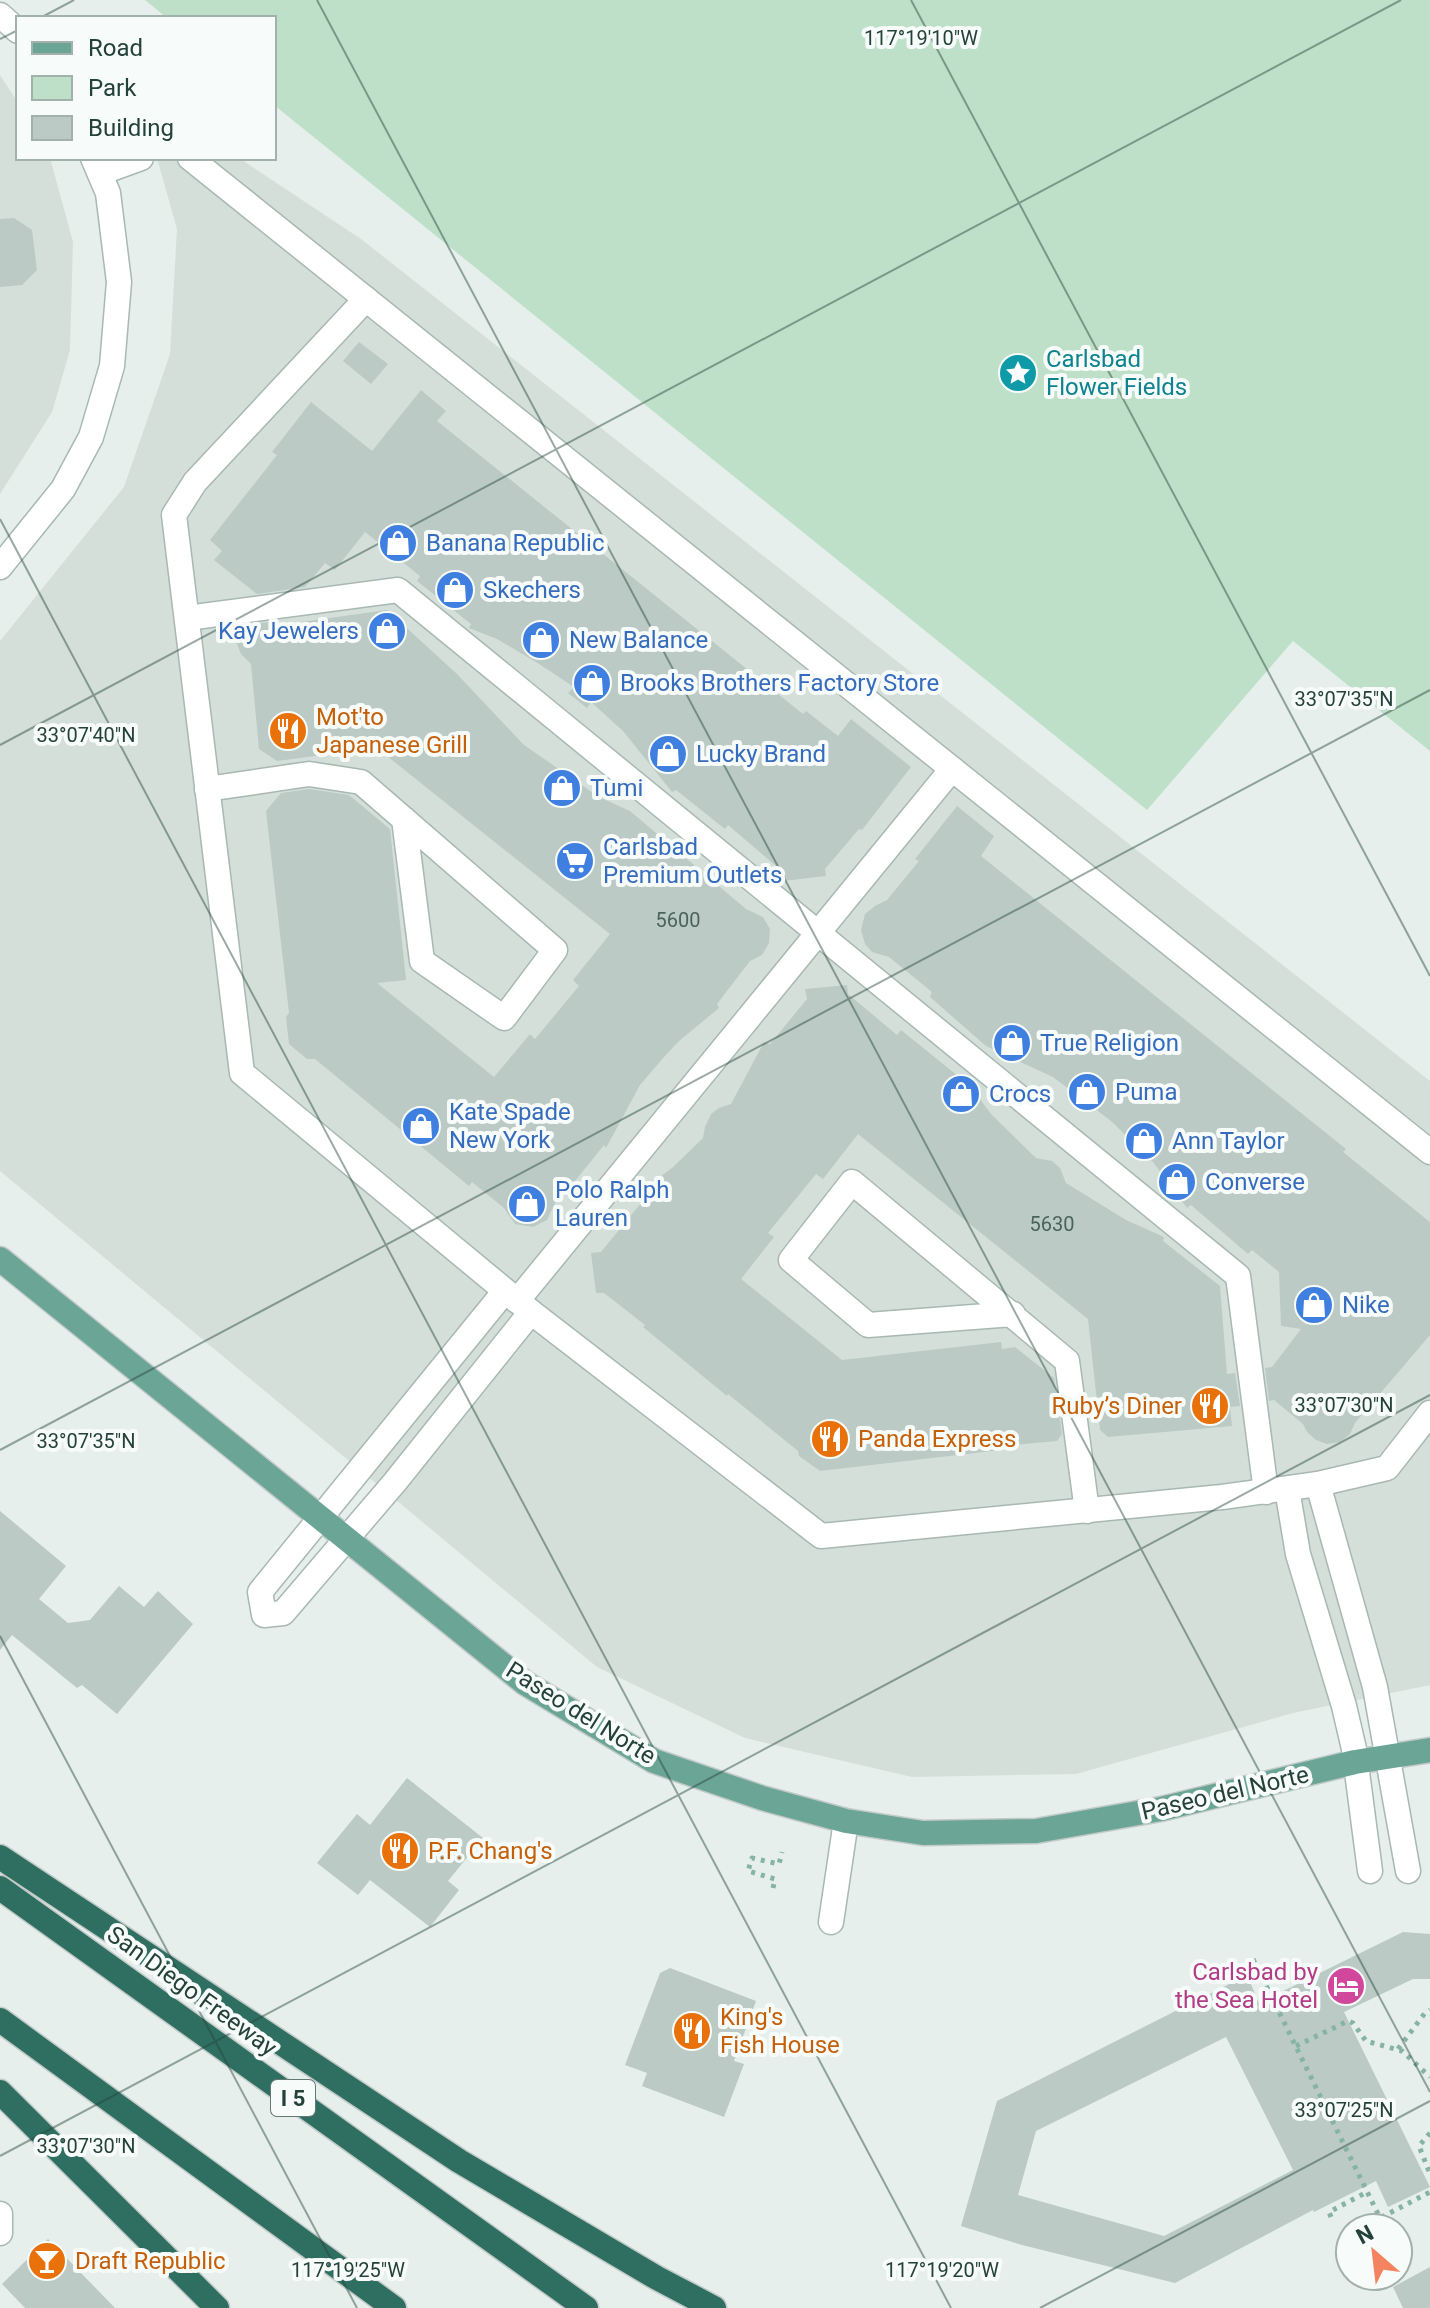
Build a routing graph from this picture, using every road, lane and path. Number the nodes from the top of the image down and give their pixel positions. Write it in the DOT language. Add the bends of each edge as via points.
graph roads {
  1 [pos="0,15"];
  2 [pos="16,29"];
  3 [pos="130,160"];
  4 [pos="192,160"];
  5 [pos="96,166"];
  6 [pos="366,299"];
  7 [pos="0,567"];
  8 [pos="187,618"];
  9 [pos="952,769"];
  10 [pos="207,789"];
  11 [pos="404,819"];
  12 [pos="817,935"];
  13 [pos="1430,1152"];
  14 [pos="0,1259"];
  15 [pos="517,1301"];
  16 [pos="1013,1314"];
  17 [pos="1430,1413"];
  18 [pos="1318,1484"];
  19 [pos="1276,1490"];
  20 [pos="1087,1511"];
  21 [pos="320,1517"];
  22 [pos="347,1539"];
  23 [pos="1430,1750"];
  24 [pos="1388,1756"];
  25 [pos="1355,1762"];
  26 [pos="846,1821"];
  27 [pos="782,1852"];
  28 [pos="0,1857"];
  29 [pos="1370,1871"];
  30 [pos="1408,1871"];
  31 [pos="0,1888"];
  32 [pos="773,1888"];
  33 [pos="831,1922"];
  34 [pos="1253,1959"];
  35 [pos="1430,2010"];
  36 [pos="0,2020"];
  37 [pos="1296,2046"];
  38 [pos="1397,2050"];
  39 [pos="1430,2077"];
  40 [pos="0,2092"];
  41 [pos="1430,2133"];
  42 [pos="1430,2174"];
  43 [pos="1367,2192"];
  44 [pos="1430,2192"];
  45 [pos="0,2214"];
  46 [pos="1331,2217"];
  47 [pos="0,2233"];
  48 [pos="217,2308"];
  49 [pos="394,2308"];
  50 [pos="586,2308"];
  51 [pos="714,2308"];
  1 -- 2 [label="street"];
  3 -- 5 [label="street"];
  4 -- 6 [label="street"];
  5 -- 7 [label="street" via="108,193 119,282 112,366 91,437 63,489"];
  6 -- 8 [label="street" via="195,482 174,515"];
  6 -- 9 [label="street"];
  8 -- 10 [label="street"];
  8 -- 12 [label="street" via="398,590"];
  9 -- 12 [label="street"];
  9 -- 13 [label="street"];
  10 -- 11 [label="street" via="309,774 361,782"];
  10 -- 15 [label="street" via="242,1073"];
  11 -- 11 [label="street" via="555,950 504,1018 422,961"];
  12 -- 15 [label="street"];
  12 -- 19 [label="street" via="1238,1276"];
  14 -- 21 [label="main road, Paseo del Norte"];
  15 -- 20 [label="street" via="821,1536"];
  15 -- 21 [label="street"];
  15 -- 22 [label="street"];
  16 -- 16 [label="street" via="852,1182 791,1260 868,1325"];
  16 -- 20 [label="street" via="1067,1361"];
  17 -- 18 [label="street" via="1387,1468"];
  18 -- 19 [label="street"];
  18 -- 24 [label="street" via="1375,1687"];
  19 -- 20 [label="street"];
  19 -- 25 [label="street" via="1344,1706"];
  21 -- 22 [label="main road, Paseo del Norte"];
  21 -- 22 [label="street" via="260,1592 264,1615 283,1613"];
  22 -- 26 [label="main road, Paseo del Norte" via="525,1683 654,1761"];
  23 -- 24 [label="main road, Paseo del Norte"];
  24 -- 25 [label="main road, Paseo del Norte"];
  24 -- 30 [label="street"];
  25 -- 26 [label="main road, Paseo del Norte" via="1161,1809 1036,1831 923,1833"];
  25 -- 29 [label="street"];
  26 -- 33 [label="street"];
  27 -- 32 [label="path" via="779,1864 752,1858 748,1871 775,1879"];
  28 -- 51 [label="highway" via="459,2161"];
  31 -- 50 [label="highway, San Diego Freeway / I 5"];
  34 -- 37 [label="path"];
  35 -- 38 [label="path"];
  36 -- 49 [label="highway"];
  37 -- 38 [label="path" via="1348,2021 1366,2041"];
  37 -- 43 [label="path"];
  38 -- 39 [label="path"];
  40 -- 48 [label="highway"];
  41 -- 42 [label="path" via="1419,2146"];
  43 -- 44 [label="path" via="1380,2218"];
  43 -- 46 [label="path" via="1329,2212"];
  45 -- 47 [label="street"];
}
